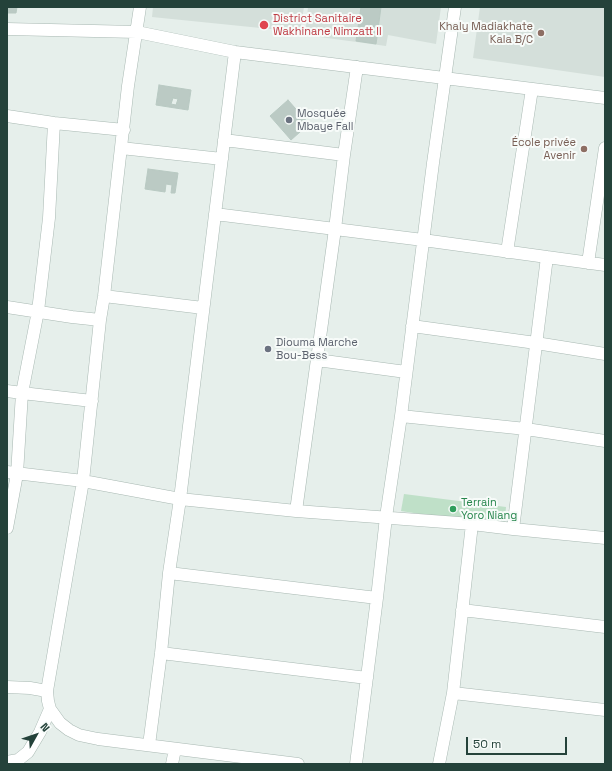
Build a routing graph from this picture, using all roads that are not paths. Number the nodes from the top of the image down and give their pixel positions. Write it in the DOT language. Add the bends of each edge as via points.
graph roads {
  1 [pos="140,7"];
  2 [pos="455,7"];
  3 [pos="7,29"];
  4 [pos="137,32"];
  5 [pos="235,52"];
  6 [pos="357,67"];
  7 [pos="445,78"];
  8 [pos="532,89"];
  9 [pos="605,98"];
  10 [pos="7,116"];
  11 [pos="54,123"];
  12 [pos="124,130"];
  13 [pos="224,140"];
  14 [pos="121,148"];
  15 [pos="605,148"];
  16 [pos="344,155"];
  17 [pos="222,159"];
  18 [pos="215,214"];
  19 [pos="335,229"];
  20 [pos="423,240"];
  21 [pos="507,252"];
  22 [pos="547,257"];
  23 [pos="588,263"];
  24 [pos="605,265"];
  25 [pos="104,296"];
  26 [pos="7,307"];
  27 [pos="203,308"];
  28 [pos="38,311"];
  29 [pos="100,320"];
  30 [pos="412,326"];
  31 [pos="536,343"];
  32 [pos="605,354"];
  33 [pos="318,360"];
  34 [pos="406,372"];
  35 [pos="7,391"];
  36 [pos="22,394"];
  37 [pos="92,401"];
  38 [pos="401,416"];
  39 [pos="526,429"];
  40 [pos="605,441"];
  41 [pos="12,473"];
  42 [pos="83,481"];
  43 [pos="180,498"];
  44 [pos="296,511"];
  45 [pos="386,517"];
  46 [pos="472,524"];
  47 [pos="7,528"];
  48 [pos="513,529"];
  49 [pos="605,538"];
  50 [pos="169,574"];
  51 [pos="377,598"];
  52 [pos="462,610"];
  53 [pos="605,627"];
  54 [pos="161,653"];
  55 [pos="367,678"];
  56 [pos="7,687"];
  57 [pos="47,691"];
  58 [pos="453,693"];
  59 [pos="50,708"];
  60 [pos="605,710"];
  61 [pos="149,746"];
  62 [pos="175,749"];
  63 [pos="7,762"];
  64 [pos="172,764"];
  65 [pos="298,764"];
  66 [pos="356,764"];
  67 [pos="439,764"];
  1 -- 4 [label="street"];
  2 -- 7 [label="street"];
  3 -- 4 [label="street"];
  4 -- 5 [label="street"];
  4 -- 12 [label="street"];
  5 -- 6 [label="street"];
  5 -- 13 [label="street"];
  6 -- 7 [label="street"];
  6 -- 16 [label="street"];
  7 -- 8 [label="street"];
  7 -- 20 [label="street"];
  8 -- 9 [label="street"];
  8 -- 21 [label="street"];
  10 -- 11 [label="street"];
  11 -- 12 [label="street"];
  11 -- 28 [label="street" via="49,218"];
  12 -- 14 [label="street"];
  13 -- 16 [label="street"];
  13 -- 17 [label="street"];
  14 -- 17 [label="street"];
  14 -- 25 [label="street"];
  15 -- 23 [label="street"];
  16 -- 19 [label="street"];
  17 -- 18 [label="street"];
  18 -- 19 [label="street"];
  18 -- 27 [label="street"];
  19 -- 20 [label="street"];
  19 -- 33 [label="street"];
  20 -- 21 [label="street"];
  20 -- 30 [label="street"];
  21 -- 22 [label="street"];
  22 -- 23 [label="street"];
  22 -- 31 [label="street"];
  23 -- 24 [label="street"];
  25 -- 27 [label="street"];
  25 -- 29 [label="street"];
  26 -- 28 [label="street"];
  27 -- 43 [label="street"];
  28 -- 29 [label="street"];
  28 -- 36 [label="street"];
  29 -- 37 [label="street"];
  30 -- 31 [label="street"];
  30 -- 34 [label="street"];
  31 -- 32 [label="street"];
  31 -- 39 [label="street"];
  33 -- 34 [label="street"];
  33 -- 44 [label="street"];
  34 -- 38 [label="street"];
  35 -- 36 [label="street"];
  36 -- 37 [label="street"];
  36 -- 41 [label="street"];
  37 -- 42 [label="street"];
  38 -- 39 [label="street"];
  38 -- 45 [label="street"];
  39 -- 40 [label="street"];
  39 -- 48 [label="street"];
  41 -- 42 [label="street"];
  41 -- 47 [label="street"];
  42 -- 43 [label="street"];
  42 -- 57 [label="street"];
  43 -- 44 [label="street"];
  43 -- 50 [label="street"];
  44 -- 45 [label="street"];
  45 -- 46 [label="street"];
  45 -- 51 [label="street"];
  46 -- 48 [label="street"];
  46 -- 52 [label="street"];
  48 -- 49 [label="street"];
  50 -- 51 [label="street"];
  50 -- 54 [label="street"];
  51 -- 55 [label="street"];
  52 -- 53 [label="street"];
  52 -- 58 [label="street"];
  54 -- 55 [label="street"];
  54 -- 61 [label="street"];
  55 -- 66 [label="street"];
  56 -- 57 [label="street"];
  57 -- 59 [label="street"];
  58 -- 60 [label="street"];
  58 -- 67 [label="street"];
  59 -- 61 [label="street" via="60,723 79,735"];
  59 -- 63 [label="street" via="28,752 18,760"];
  61 -- 62 [label="street"];
  62 -- 64 [label="street"];
  62 -- 65 [label="street"];
}
